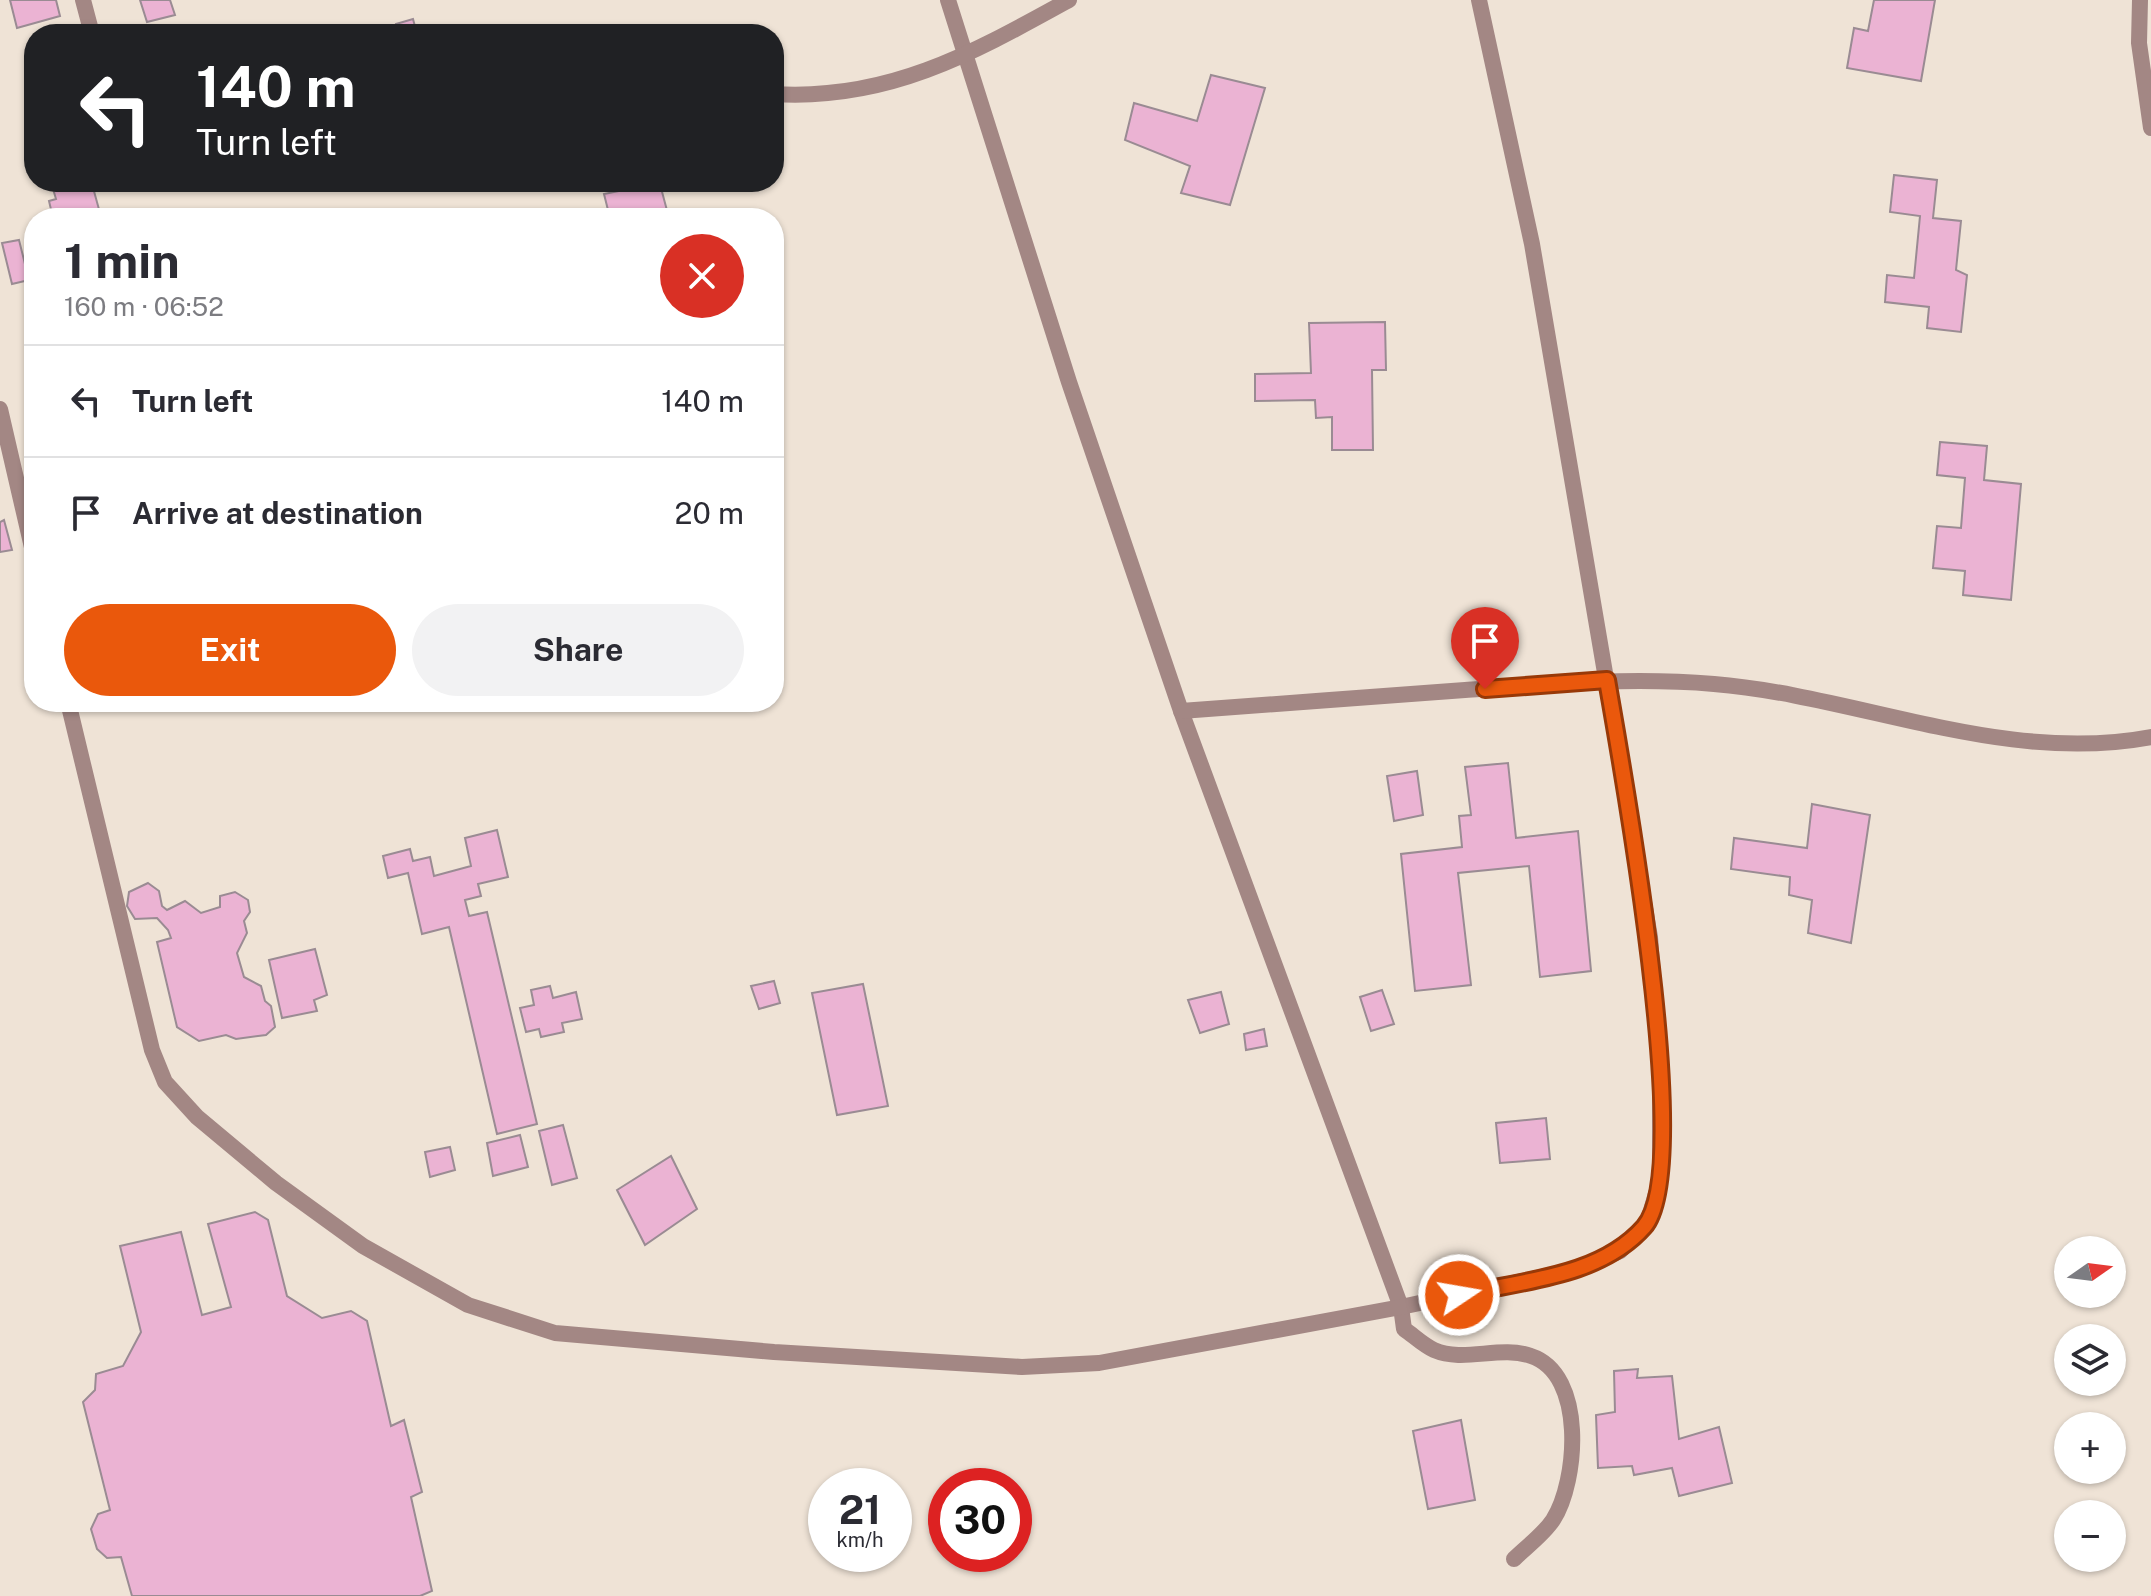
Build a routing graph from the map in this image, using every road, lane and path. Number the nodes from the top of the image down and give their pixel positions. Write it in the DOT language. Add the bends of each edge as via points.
graph roads {
  1 [pos="83,0"];
  2 [pos="948,0"];
  3 [pos="1069,0"];
  4 [pos="1479,0"];
  5 [pos="2140,0"];
  6 [pos="89,24"];
  7 [pos="965,57"];
  8 [pos="784,94"];
  9 [pos="2151,128"];
  10 [pos="0,409"];
  11 [pos="24,513"];
  12 [pos="1607,680"];
  13 [pos="1181,711"];
  14 [pos="70,712"];
  15 [pos="2151,737"];
  16 [pos="1401,1307"];
  17 [pos="1514,1559"];
  1 -- 6 [label="street"];
  2 -- 7 [label="street"];
  3 -- 7 [label="street"];
  4 -- 12 [label="street" via="1532,244"];
  5 -- 9 [label="street" via="2139,43"];
  7 -- 8 [label="street" via="909,79 838,93"];
  7 -- 13 [label="street"];
  10 -- 11 [label="street"];
  12 -- 13 [label="street"];
  12 -- 15 [label="street" via="1777,692 1872,715 2020,740 2121,743"];
  12 -- 16 [label="street" via="1650,937 1659,1058 1660,1180 1647,1224 1620,1251 1574,1270"];
  13 -- 16 [label="street"];
  14 -- 16 [label="street" via="152,1050 165,1082 197,1117 276,1183 363,1246 468,1305 555,1333 1022,1367 1099,1363"];
  16 -- 17 [label="street" via="1404,1329 1435,1351 1506,1350 1534,1357 1557,1376 1572,1419 1571,1473 1553,1520"];
}
